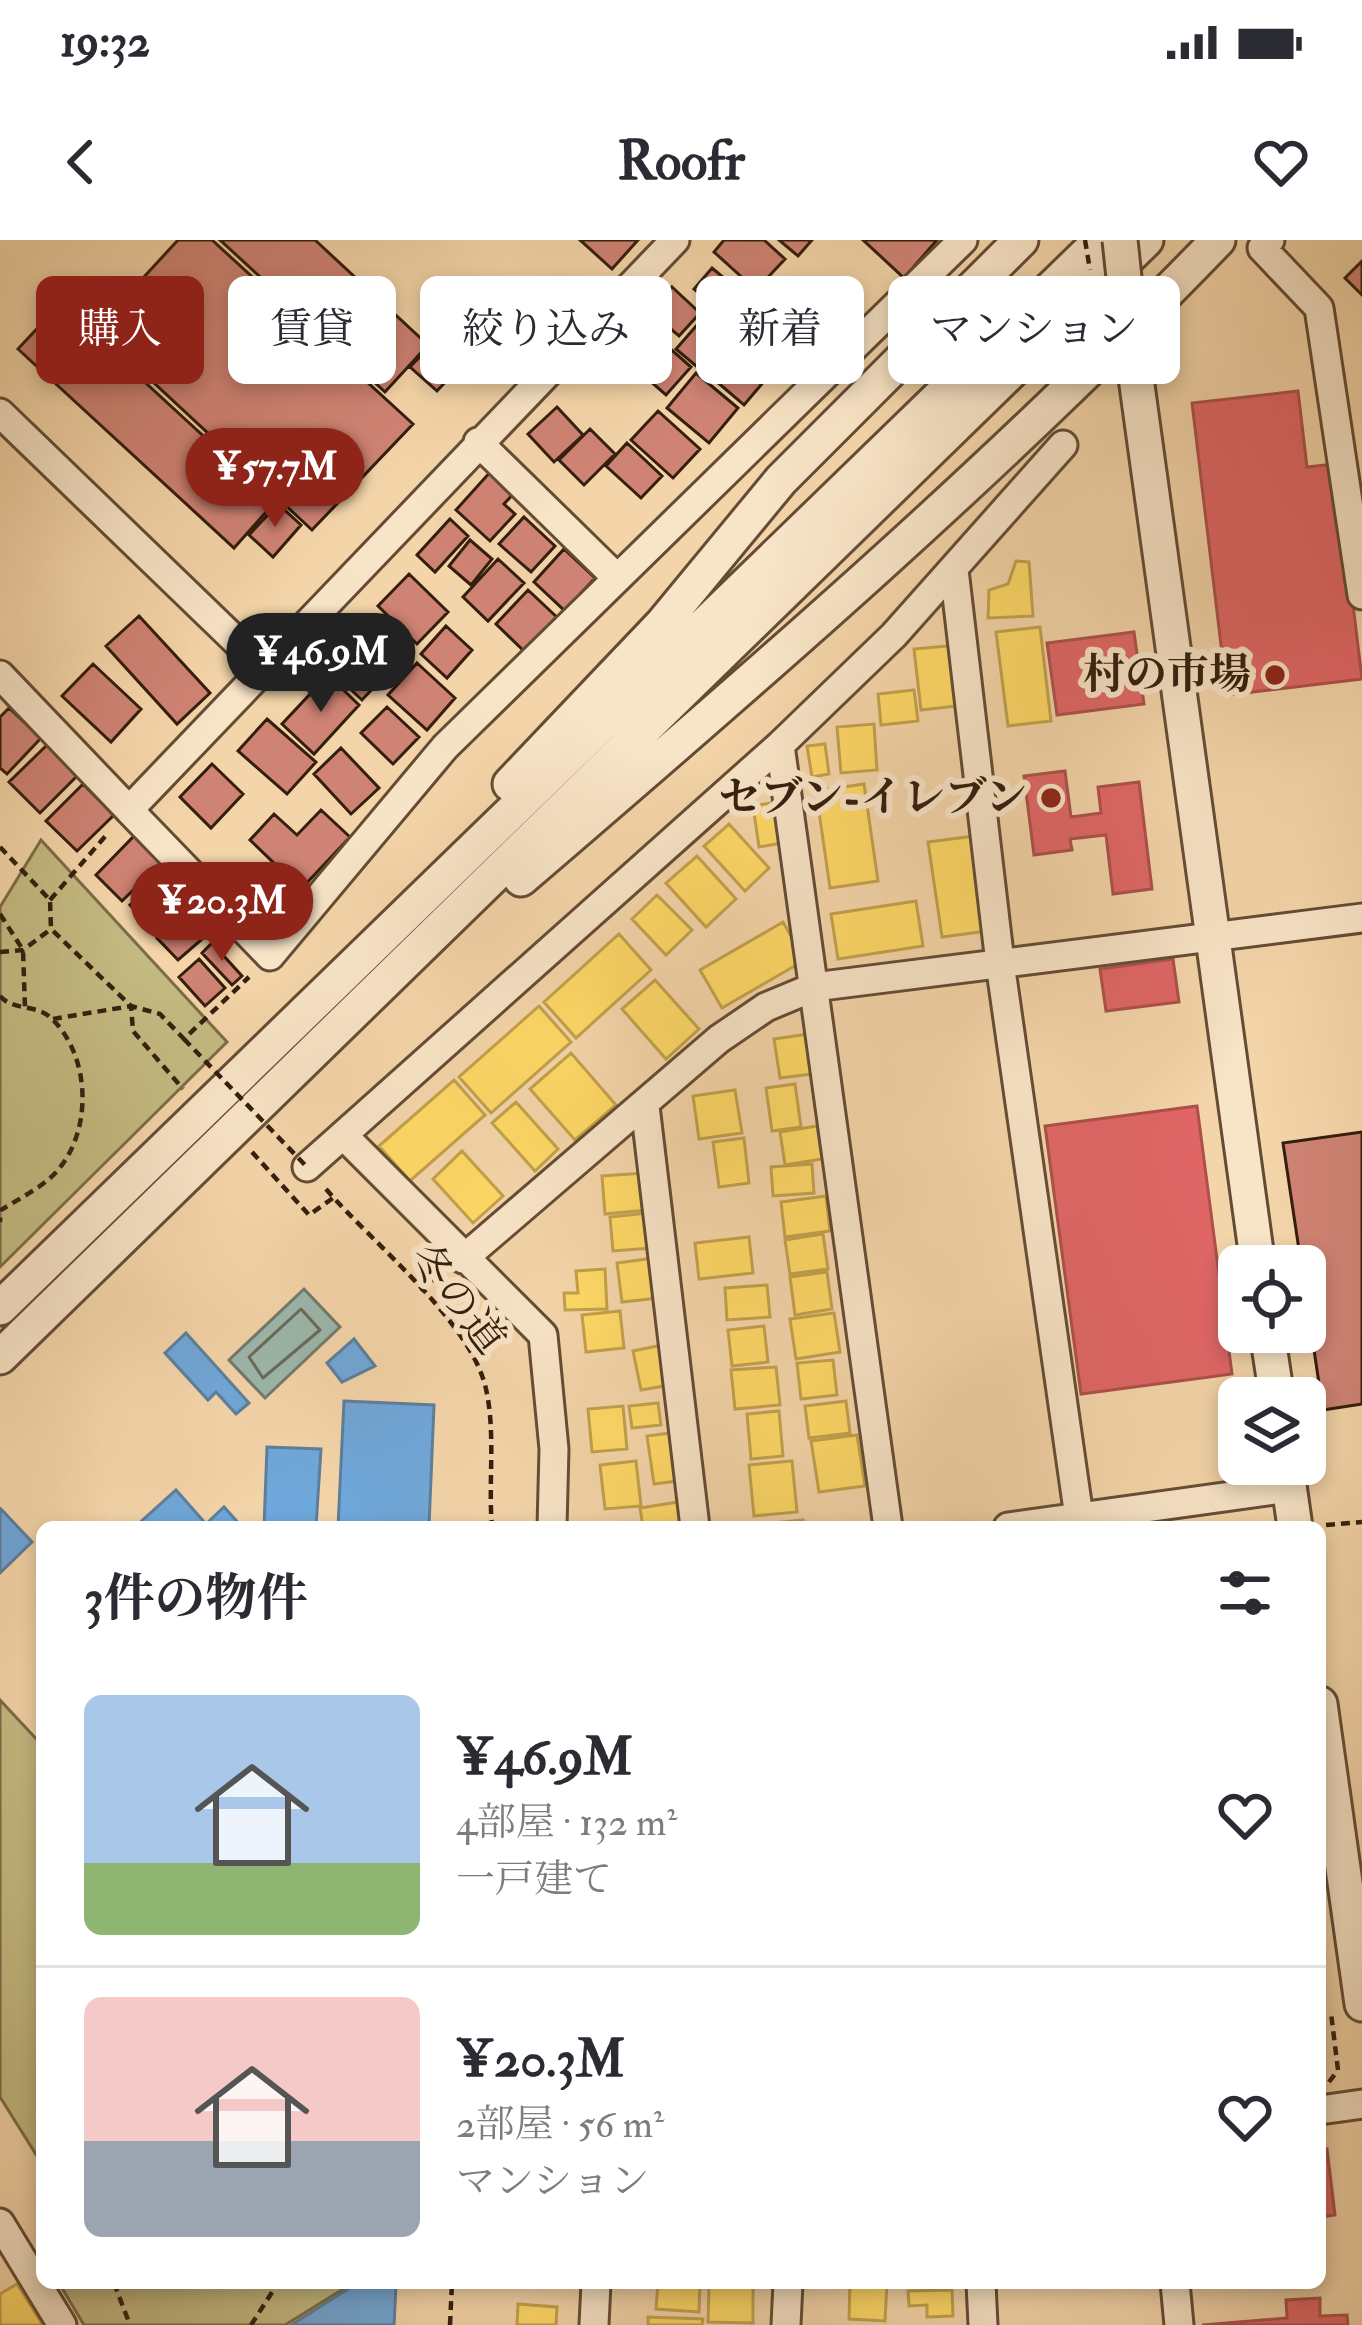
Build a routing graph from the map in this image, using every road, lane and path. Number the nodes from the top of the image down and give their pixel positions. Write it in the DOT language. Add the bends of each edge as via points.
graph roads {
  1 [pos="675,240"];
  2 [pos="963,240"];
  3 [pos="1021,240"];
  4 [pos="1101,240"];
  5 [pos="1120,240"];
  6 [pos="1146,240"];
  7 [pos="1218,240"];
  8 [pos="1270,240"];
  9 [pos="1124,276"];
  10 [pos="1180,281"];
  11 [pos="1075,384"];
  12 [pos="1137,384"];
  13 [pos="0,413"];
  14 [pos="478,442"];
  15 [pos="1063,445"];
  16 [pos="954,570"];
  17 [pos="616,578"];
  18 [pos="1362,595"];
  19 [pos="264,668"];
  20 [pos="0,675"];
  21 [pos="779,746"];
  22 [pos="129,810"];
  23 [pos="1,848"];
  24 [pos="0,864"];
  25 [pos="50,900"];
  26 [pos="0,914"];
  27 [pos="1362,918"];
  28 [pos="390,927"];
  29 [pos="51,928"];
  30 [pos="1212,939"];
  31 [pos="424,946"];
  32 [pos="23,950"];
  33 [pos="0,952"];
  34 [pos="270,956"];
  35 [pos="1000,963"];
  36 [pos="814,987"];
  37 [pos="0,996"];
  38 [pos="130,1006"];
  39 [pos="25,1008"];
  40 [pos="52,1019"];
  41 [pos="184,1039"];
  42 [pos="186,1093"];
  43 [pos="645,1106"];
  44 [pos="343,1135"];
  45 [pos="248,1147"];
  46 [pos="307,1167"];
  47 [pos="0,1222"];
  48 [pos="1255,1245"];
  49 [pos="463,1259"];
  50 [pos="0,1308"];
  51 [pos="0,1357"];
  52 [pos="1241,1485"];
  53 [pos="1288,1485"];
  54 [pos="1079,1517"];
  55 [pos="492,1521"];
  56 [pos="552,1521"];
  57 [pos="694,1521"];
  58 [pos="887,1521"];
  59 [pos="1051,1521"];
  60 [pos="1294,1521"];
  61 [pos="1362,1522"];
  62 [pos="1330,1526"];
  63 [pos="1326,1773"];
  64 [pos="1346,2003"];
  65 [pos="1326,2082"];
  66 [pos="1362,2104"];
  67 [pos="1326,2109"];
  68 [pos="0,2224"];
  69 [pos="36,2283"];
  70 [pos="40,2289"];
  71 [pos="116,2289"];
  72 [pos="274,2289"];
  73 [pos="452,2289"];
  74 [pos="596,2289"];
  75 [pos="788,2289"];
  76 [pos="981,2289"];
  77 [pos="1176,2289"];
  78 [pos="62,2325"];
  79 [pos="130,2325"];
  80 [pos="251,2325"];
  81 [pos="450,2325"];
  82 [pos="594,2325"];
  83 [pos="786,2325"];
  84 [pos="983,2325"];
  85 [pos="1179,2325"];
  1 -- 14 [label="street"];
  2 -- 17 [label="street"];
  3 -- 28 [label="street" via="781,480 663,623 408,891"];
  4 -- 28 [label="street"];
  5 -- 9 [label="street, bridge"];
  6 -- 31 [label="street"];
  7 -- 10 [label="street"];
  8 -- 18 [label="street" via="1262,248 1319,308"];
  11 -- 31 [label="street" via="468,925"];
  12 -- 30 [label="street"];
  13 -- 19 [label="street"];
  14 -- 17 [label="street"];
  14 -- 19 [label="street"];
  15 -- 16 [label="street"];
  16 -- 21 [label="street"];
  16 -- 35 [label="street"];
  17 -- 34 [label="street" via="445,747"];
  19 -- 22 [label="street"];
  20 -- 22 [label="street"];
  21 -- 36 [label="street"];
  21 -- 44 [label="street"];
  22 -- 25 [label="path"];
  22 -- 34 [label="street"];
  23 -- 24 [label="path"];
  23 -- 25 [label="path"];
  25 -- 29 [label="path"];
  26 -- 32 [label="path"];
  27 -- 30 [label="street"];
  28 -- 50 [label="street"];
  29 -- 32 [label="path"];
  29 -- 38 [label="path"];
  30 -- 35 [label="street"];
  30 -- 48 [label="street"];
  31 -- 51 [label="street"];
  32 -- 33 [label="path"];
  32 -- 39 [label="path"];
  34 -- 41 [label="path"];
  35 -- 36 [label="street"];
  35 -- 54 [label="street"];
  36 -- 43 [label="street" via="719,1039"];
  36 -- 58 [label="street"];
  37 -- 39 [label="path"];
  38 -- 40 [label="path"];
  38 -- 41 [label="path" via="160,1014"];
  38 -- 42 [label="path" via="133,1031"];
  39 -- 40 [label="path"];
  40 -- 47 [label="path" via="82,1078 77,1135 51,1178 2,1210"];
  41 -- 46 [label="path, bridge"];
  43 -- 49 [label="street"];
  43 -- 57 [label="street"];
  44 -- 46 [label="street"];
  44 -- 49 [label="street"];
  45 -- 55 [label="path, 冬の道" via="308,1215 333,1198 465,1345 485,1385"];
  49 -- 56 [label="street" via="543,1335"];
  52 -- 54 [label="street"];
  53 -- 60 [label="street"];
  54 -- 59 [label="street"];
  61 -- 62 [label="path"];
  63 -- 64 [label="street"];
  64 -- 65 [label="path" via="1338,2070"];
  66 -- 67 [label="street"];
  68 -- 69 [label="street"];
  70 -- 78 [label="street"];
  71 -- 79 [label="path"];
  72 -- 80 [label="path"];
  73 -- 81 [label="path"];
  74 -- 82 [label="street"];
  75 -- 83 [label="street"];
  76 -- 84 [label="street"];
  77 -- 85 [label="street"];
}
